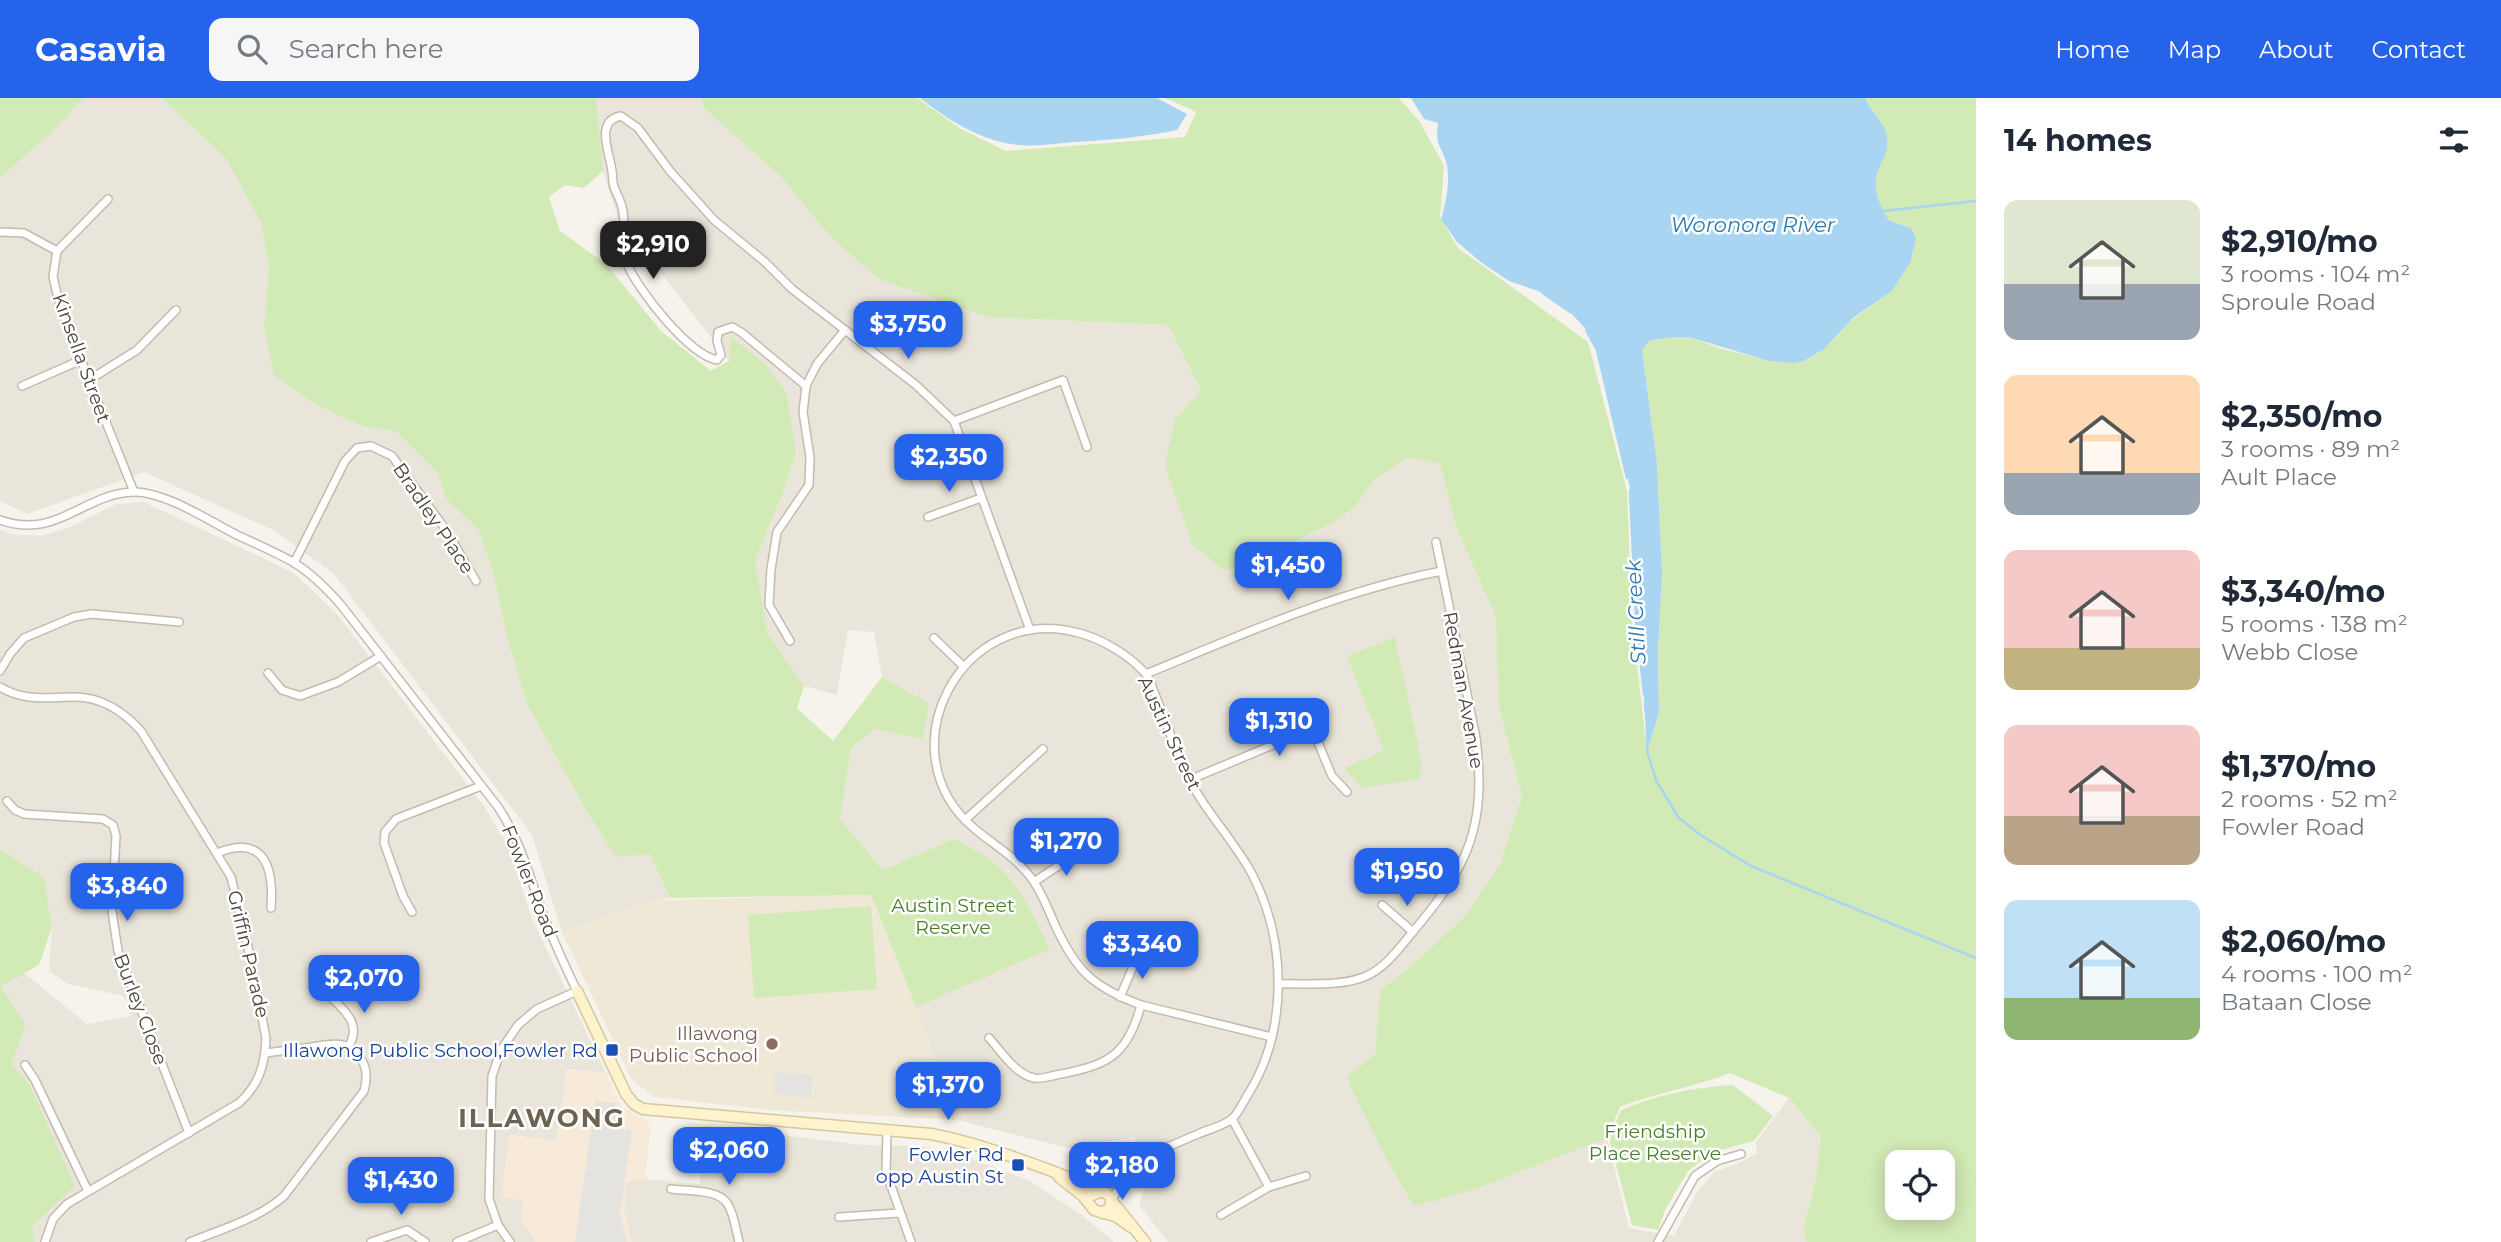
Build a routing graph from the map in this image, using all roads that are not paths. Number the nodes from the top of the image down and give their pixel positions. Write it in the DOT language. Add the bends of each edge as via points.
graph roads {
  1 [pos="108,199"];
  2 [pos="0,232"];
  3 [pos="57,251"];
  4 [pos="176,310"];
  5 [pos="845,330"];
  6 [pos="81,360"];
  7 [pos="89,380"];
  8 [pos="22,386"];
  9 [pos="806,386"];
  10 [pos="954,421"];
  11 [pos="1087,447"];
  12 [pos="134,492"];
  13 [pos="981,498"];
  14 [pos="928,517"];
  15 [pos="0,520"];
  16 [pos="1436,542"];
  17 [pos="294,563"];
  18 [pos="1442,570"];
  19 [pos="476,581"];
  20 [pos="179,622"];
  21 [pos="1030,630"];
  22 [pos="934,638"];
  23 [pos="790,640"];
  24 [pos="380,656"];
  25 [pos="962,666"];
  26 [pos="0,671"];
  27 [pos="268,673"];
  28 [pos="1146,674"];
  29 [pos="0,687"];
  30 [pos="1043,749"];
  31 [pos="1189,780"];
  32 [pos="481,786"];
  33 [pos="1347,792"];
  34 [pos="7,802"];
  35 [pos="965,820"];
  36 [pos="1082,850"];
  37 [pos="217,853"];
  38 [pos="1034,882"];
  39 [pos="1382,905"];
  40 [pos="271,908"];
  41 [pos="412,912"];
  42 [pos="1413,932"];
  43 [pos="1139,953"];
  44 [pos="1278,984"];
  45 [pos="577,990"];
  46 [pos="328,994"];
  47 [pos="1120,997"];
  48 [pos="1141,1005"];
  49 [pos="1272,1037"];
  50 [pos="989,1038"];
  51 [pos="349,1046"];
  52 [pos="266,1053"];
  53 [pos="25,1065"];
  54 [pos="1232,1119"];
  55 [pos="887,1131"];
  56 [pos="189,1133"];
  57 [pos="1741,1154"];
  58 [pos="1136,1164"];
  59 [pos="1054,1172"];
  60 [pos="1306,1176"];
  61 [pos="1269,1187"];
  62 [pos="671,1189"];
  63 [pos="89,1191"];
  64 [pos="1097,1192"];
  65 [pos="1112,1200"];
  66 [pos="1091,1206"];
  67 [pos="900,1213"];
  68 [pos="1102,1213"];
  69 [pos="1221,1215"];
  70 [pos="839,1217"];
  71 [pos="498,1225"];
  72 [pos="1131,1227"];
  73 [pos="45,1242"];
  74 [pos="190,1242"];
  75 [pos="371,1242"];
  76 [pos="425,1242"];
  77 [pos="457,1242"];
  78 [pos="510,1242"];
  79 [pos="739,1242"];
  80 [pos="911,1242"];
  81 [pos="1145,1242"];
  82 [pos="1658,1242"];
  1 -- 3 [label="street"];
  2 -- 3 [label="street" via="24,233"];
  3 -- 6 [label="street, Kinsella Street" via="54,277 61,310"];
  4 -- 7 [label="street" via="137,349"];
  5 -- 9 [label="street"];
  5 -- 9 [label="street" via="714,220 638,128 621,116 610,120 606,141 612,183 623,209 623,254 634,278 665,319 710,359 721,355 718,332 733,327"];
  5 -- 10 [label="street"];
  6 -- 7 [label="street, Kinsella Street"];
  6 -- 8 [label="street"];
  7 -- 12 [label="street, Kinsella Street"];
  9 -- 23 [label="street" via="803,412 809,485 777,532 771,569 769,605"];
  10 -- 11 [label="street" via="1063,380"];
  10 -- 13 [label="street"];
  12 -- 15 [label="street, Fowler Road" via="102,500 51,523 27,526"];
  12 -- 17 [label="street, Fowler Road" via="164,499"];
  13 -- 14 [label="street"];
  13 -- 21 [label="street"];
  16 -- 18 [label="street, Redman Avenue"];
  17 -- 19 [label="street, Bradley Place" via="345,461 357,449 371,446 392,456 410,478"];
  17 -- 24 [label="street, Fowler Road" via="325,587"];
  18 -- 28 [label="street" via="1343,597"];
  18 -- 42 [label="street, Redman Avenue" via="1476,738 1479,800 1464,859"];
  20 -- 26 [label="street" via="92,614 74,617 24,638"];
  21 -- 25 [label="street, Austin Street" via="991,644"];
  21 -- 28 [label="street, Austin Street" via="1079,633 1114,649"];
  22 -- 25 [label="street"];
  24 -- 27 [label="street" via="338,682 300,696 282,690"];
  24 -- 32 [label="street, Fowler Road"];
  25 -- 35 [label="street, Austin Street" via="945,697 934,732 939,773"];
  28 -- 31 [label="street, Austin Street"];
  29 -- 37 [label="street, Griffin Parade" via="31,698 92,699 127,716"];
  30 -- 35 [label="street"];
  31 -- 33 [label="street" via="1299,734 1310,734 1332,776"];
  31 -- 44 [label="street, Austin Street" via="1253,876 1276,942"];
  32 -- 41 [label="street" via="396,819 385,832 384,843"];
  32 -- 45 [label="street, Fowler Road" via="515,836"];
  34 -- 56 [label="street, Burley Close" via="24,814 103,819 113,825 112,911 118,951"];
  35 -- 38 [label="street, Austin Street" via="1003,848"];
  36 -- 38 [label="street"];
  37 -- 40 [label="street" via="241,846 264,860 270,870"];
  37 -- 52 [label="street, Griffin Parade" via="235,887 265,1026"];
  38 -- 47 [label="street, Austin Street" via="1075,962 1100,987"];
  39 -- 42 [label="street"];
  42 -- 44 [label="street, Redman Avenue" via="1389,960 1365,977 1345,983"];
  43 -- 47 [label="street"];
  44 -- 49 [label="street, Austin Street"];
  45 -- 55 [label="street, Fowler Road" via="624,1090 639,1107"];
  45 -- 71 [label="street" via="524,1019 496,1060 490,1093 488,1188"];
  46 -- 51 [label="street" via="355,1028"];
  47 -- 48 [label="street, Austin Street"];
  48 -- 49 [label="street, Austin Street"];
  48 -- 50 [label="street" via="1134,1030 1118,1052 1091,1068 1035,1079 1020,1072"];
  49 -- 54 [label="street, Austin Street" via="1257,1081"];
  51 -- 52 [label="street" via="325,1044"];
  51 -- 74 [label="street" via="366,1069 364,1091 284,1196 263,1212"];
  52 -- 56 [label="street, Griffin Parade" via="246,1097"];
  53 -- 63 [label="street"];
  54 -- 58 [label="street"];
  54 -- 61 [label="street"];
  55 -- 59 [label="street, Fowler Road" via="967,1142"];
  55 -- 67 [label="street" via="886,1172"];
  56 -- 63 [label="street, Griffin Parade"];
  57 -- 82 [label="street" via="1717,1161 1696,1176"];
  58 -- 64 [label="street"];
  58 -- 65 [label="street"];
  59 -- 64 [label="street, Fowler Road"];
  59 -- 66 [label="street, Fowler Road"];
  60 -- 61 [label="street"];
  61 -- 69 [label="street"];
  62 -- 79 [label="street" via="722,1199"];
  63 -- 73 [label="street, Griffin Parade" via="58,1213"];
  64 -- 65 [label="street" via="1107,1192"];
  64 -- 66 [label="street" via="1091,1197"];
  65 -- 68 [label="street" via="1110,1209"];
  65 -- 72 [label="street"];
  66 -- 68 [label="street"];
  67 -- 70 [label="street"];
  67 -- 80 [label="street"];
  68 -- 72 [label="street"];
  71 -- 77 [label="street"];
  71 -- 78 [label="street"];
  72 -- 81 [label="street"];
  75 -- 76 [label="street" via="407,1230"];
}
